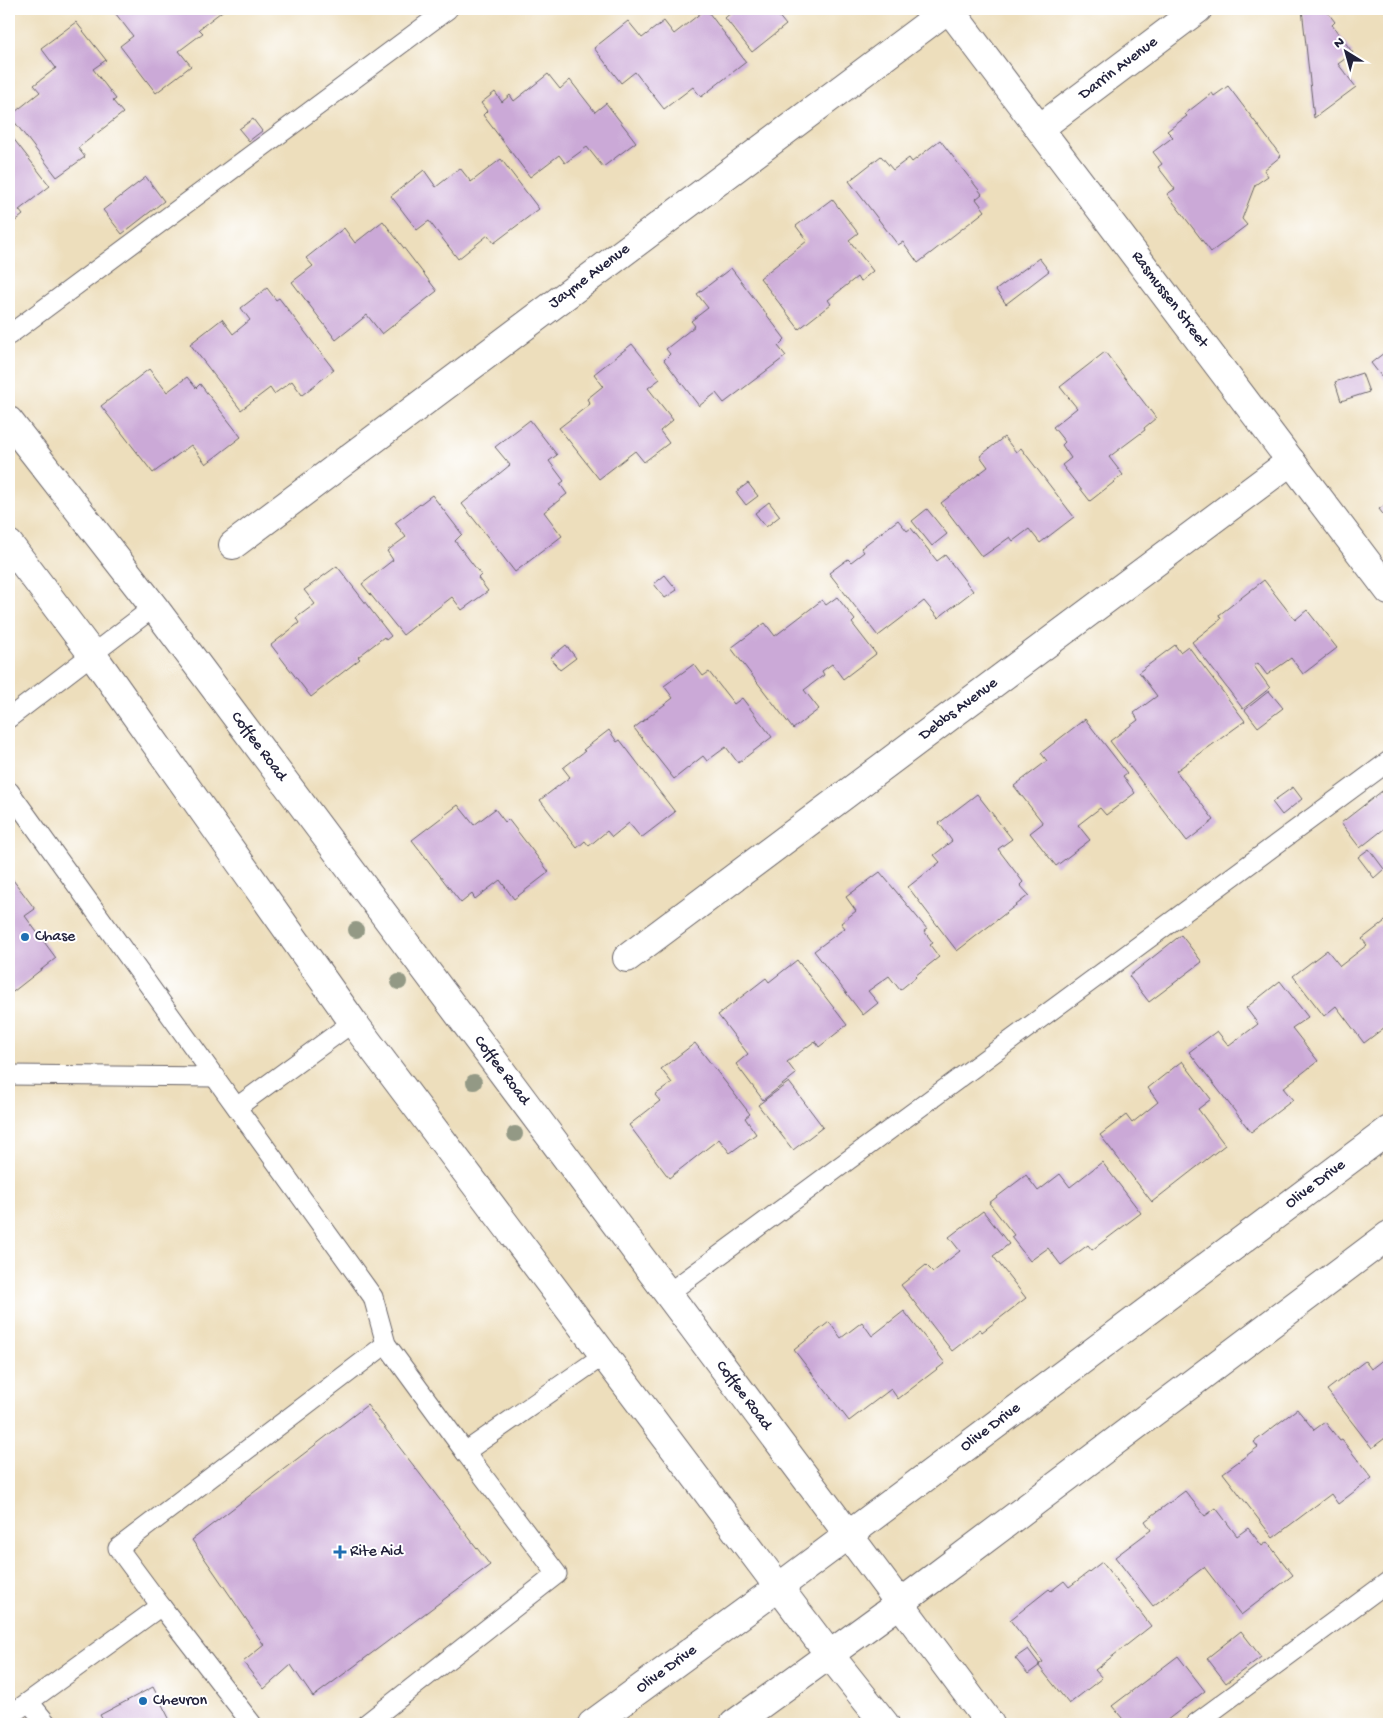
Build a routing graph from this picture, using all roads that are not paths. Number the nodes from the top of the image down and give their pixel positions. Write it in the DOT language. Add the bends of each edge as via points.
graph roads {
  1 [pos="448,9"];
  2 [pos="949,9"];
  3 [pos="1198,9"];
  4 [pos="1040,128"];
  5 [pos="9,335"];
  6 [pos="9,421"];
  7 [pos="1291,461"];
  8 [pos="9,544"];
  9 [pos="233,545"];
  10 [pos="1389,591"];
  11 [pos="154,607"];
  12 [pos="92,654"];
  13 [pos="9,718"];
  14 [pos="1389,761"];
  15 [pos="9,791"];
  16 [pos="627,958"];
  17 [pos="353,1022"];
  18 [pos="9,1075"];
  19 [pos="216,1077"];
  20 [pos="238,1107"];
  21 [pos="1389,1130"];
  22 [pos="1389,1235"];
  23 [pos="667,1294"];
  24 [pos="386,1344"];
  25 [pos="604,1355"];
  26 [pos="465,1452"];
  27 [pos="848,1536"];
  28 [pos="1389,1581"];
  29 [pos="779,1587"];
  30 [pos="900,1604"];
  31 [pos="161,1606"];
  32 [pos="829,1654"];
  33 [pos="29,1702"];
  34 [pos="9,1716"];
  35 [pos="47,1724"];
  36 [pos="252,1724"];
  37 [pos="366,1724"];
  38 [pos="592,1724"];
  39 [pos="734,1724"];
  40 [pos="885,1724"];
  41 [pos="990,1724"];
  42 [pos="1195,1724"];
  1 -- 5 [label="lane"];
  2 -- 4 [label="main road, Rasmussen Street"];
  2 -- 9 [label="main road, Jayme Avenue"];
  3 -- 4 [label="main road, Darrin Avenue"];
  4 -- 7 [label="main road, Rasmussen Street"];
  6 -- 11 [label="main road, Coffee Road"];
  7 -- 10 [label="main road, Rasmussen Street"];
  7 -- 16 [label="main road, Debbs Avenue"];
  8 -- 12 [label="main road"];
  11 -- 12 [label="lane"];
  11 -- 23 [label="main road, Coffee Road"];
  12 -- 13 [label="lane"];
  12 -- 17 [label="main road"];
  14 -- 23 [label="lane"];
  15 -- 19 [label="lane"];
  17 -- 20 [label="lane"];
  17 -- 25 [label="main road"];
  18 -- 19 [label="lane"];
  19 -- 20 [label="lane"];
  20 -- 24 [label="lane" via="373,1297"];
  21 -- 27 [label="main road, Olive Drive"];
  22 -- 30 [label="main road"];
  23 -- 27 [label="main road, Coffee Road"];
  24 -- 26 [label="lane"];
  24 -- 31 [label="lane" via="118,1548"];
  25 -- 26 [label="lane"];
  25 -- 29 [label="main road"];
  26 -- 37 [label="lane" via="557,1574"];
  27 -- 29 [label="main road, Olive Drive"];
  27 -- 30 [label="main road, Coffee Road"];
  28 -- 42 [label="lane"];
  29 -- 32 [label="main road"];
  29 -- 38 [label="main road, Olive Drive"];
  30 -- 32 [label="main road"];
  30 -- 41 [label="main road, Coffee Road"];
  31 -- 33 [label="lane"];
  31 -- 36 [label="lane"];
  32 -- 39 [label="main road"];
  32 -- 40 [label="main road"];
  33 -- 34 [label="lane"];
  33 -- 35 [label="lane"];
}
